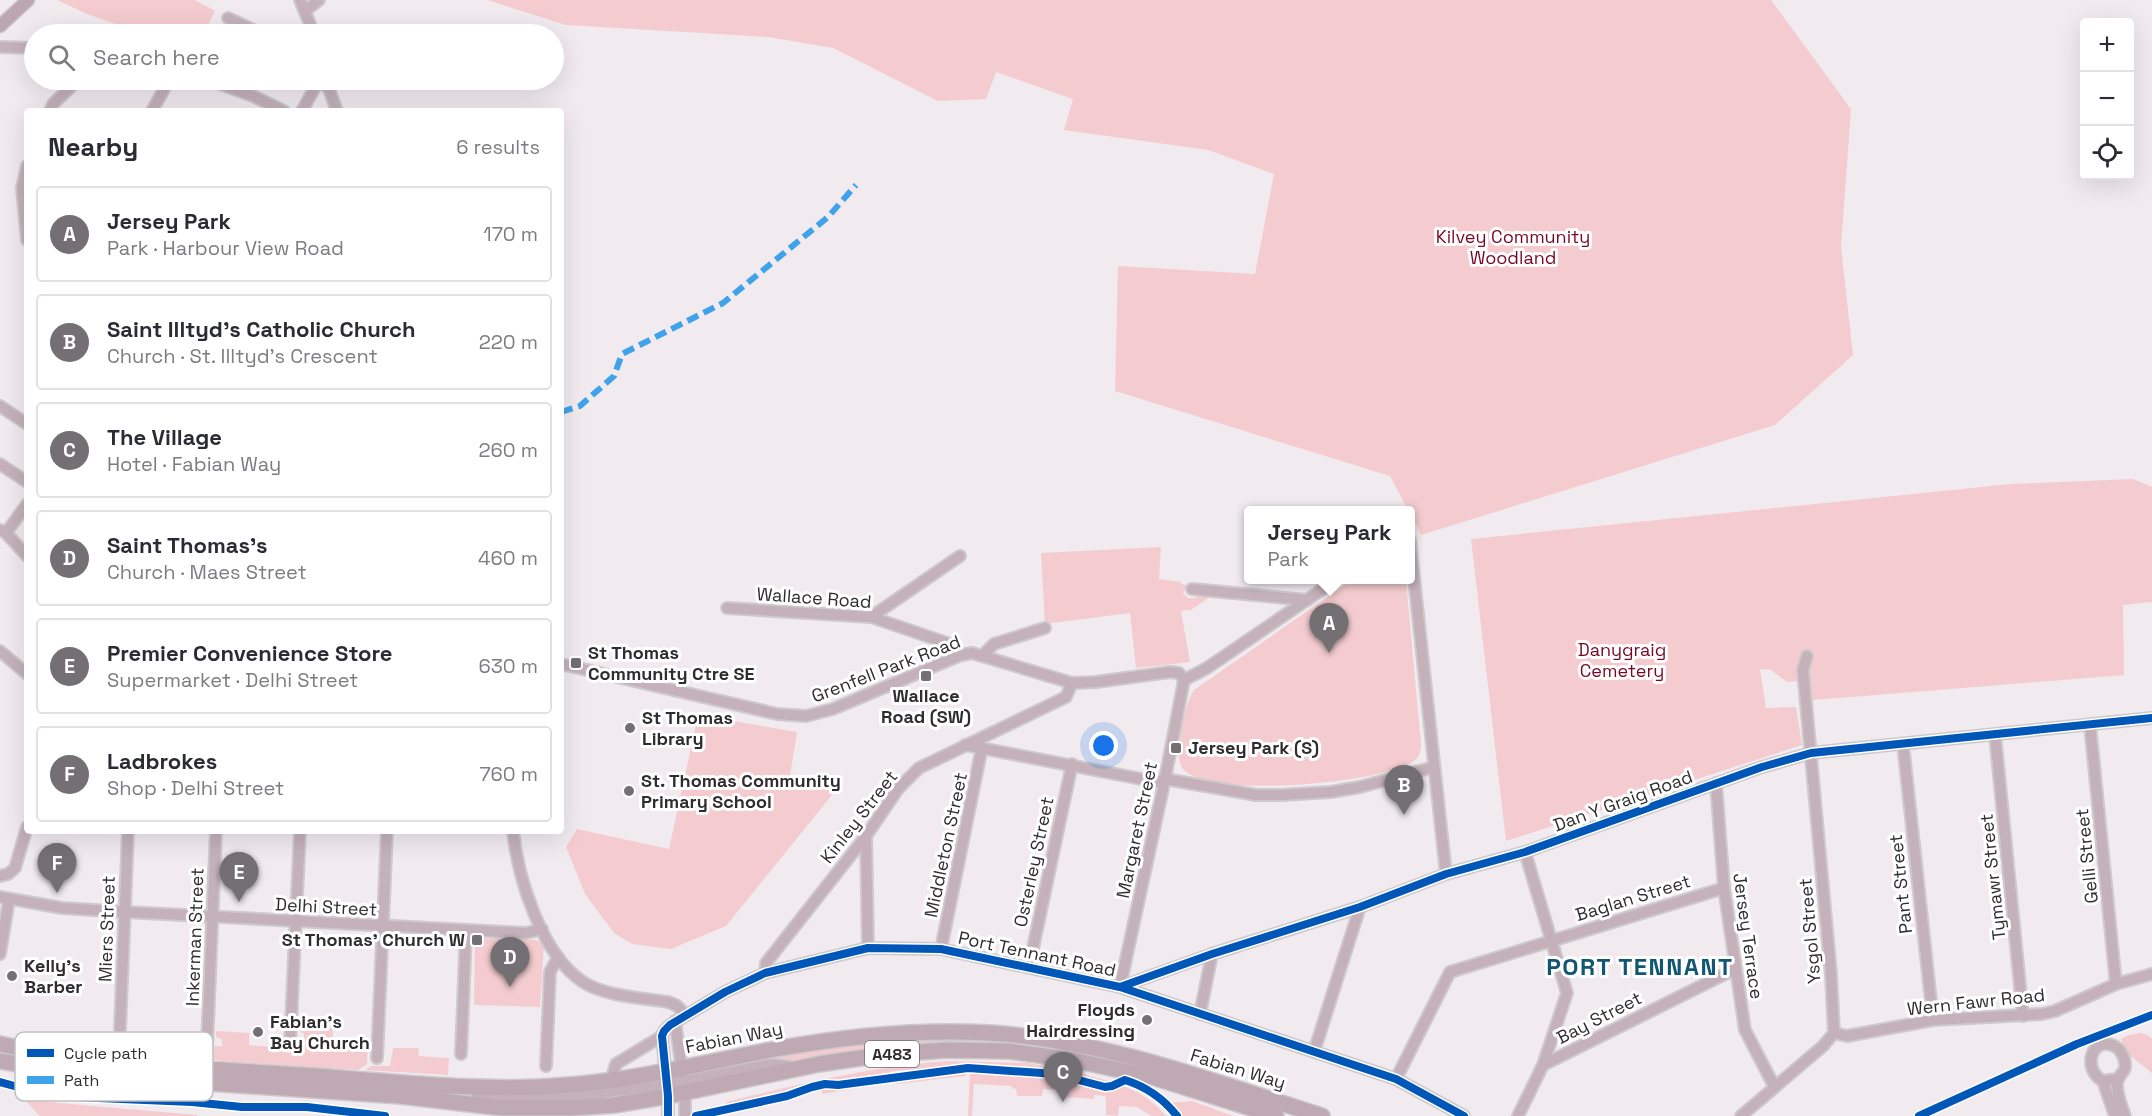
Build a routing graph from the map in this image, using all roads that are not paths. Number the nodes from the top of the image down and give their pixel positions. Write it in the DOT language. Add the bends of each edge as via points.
graph roads {
  1 [pos="28,0"];
  2 [pos="300,0"];
  3 [pos="319,0"];
  4 [pos="305,11"];
  5 [pos="228,18"];
  6 [pos="241,24"];
  7 [pos="310,24"];
  8 [pos="0,26"];
  9 [pos="0,47"];
  10 [pos="24,48"];
  11 [pos="68,90"];
  12 [pos="164,90"];
  13 [pos="236,90"];
  14 [pos="314,90"];
  15 [pos="329,90"];
  16 [pos="51,108"];
  17 [pos="154,108"];
  18 [pos="278,108"];
  19 [pos="304,108"];
  20 [pos="336,108"];
  21 [pos="24,179"];
  22 [pos="24,209"];
  23 [pos="0,406"];
  24 [pos="24,422"];
  25 [pos="0,464"];
  26 [pos="24,480"];
  27 [pos="24,508"];
  28 [pos="3,532"];
  29 [pos="24,553"];
  30 [pos="960,556"];
  31 [pos="1329,584"];
  32 [pos="1415,584"];
  33 [pos="1192,589"];
  34 [pos="1307,600"];
  35 [pos="727,608"];
  36 [pos="871,617"];
  37 [pos="1045,628"];
  38 [pos="0,651"];
  39 [pos="961,655"];
  40 [pos="983,655"];
  41 [pos="1807,656"];
  42 [pos="564,665"];
  43 [pos="24,671"];
  44 [pos="1184,680"];
  45 [pos="1072,683"];
  46 [pos="2152,718"];
  47 [pos="2090,725"];
  48 [pos="1995,735"];
  49 [pos="1903,744"];
  50 [pos="965,745"];
  51 [pos="982,747"];
  52 [pos="1811,753"];
  53 [pos="1072,764"];
  54 [pos="1434,767"];
  55 [pos="1165,779"];
  56 [pos="1716,783"];
  57 [pos="25,834"];
  58 [pos="128,834"];
  59 [pos="216,834"];
  60 [pos="300,834"];
  61 [pos="387,834"];
  62 [pos="514,834"];
  63 [pos="866,836"];
  64 [pos="1525,852"];
  65 [pos="0,869"];
  66 [pos="1446,873"];
  67 [pos="0,876"];
  68 [pos="1724,888"];
  69 [pos="3,898"];
  70 [pos="1360,907"];
  71 [pos="125,912"];
  72 [pos="212,917"];
  73 [pos="296,922"];
  74 [pos="382,927"];
  75 [pos="542,929"];
  76 [pos="466,931"];
  77 [pos="1552,940"];
  78 [pos="868,948"];
  79 [pos="941,949"];
  80 [pos="0,954"];
  81 [pos="1212,954"];
  82 [pos="558,957"];
  83 [pos="1029,967"];
  84 [pos="1735,969"];
  85 [pos="765,973"];
  86 [pos="2152,974"];
  87 [pos="2116,984"];
  88 [pos="1120,987"];
  89 [pos="1200,1014"];
  90 [pos="686,1015"];
  91 [pos="2023,1016"];
  92 [pos="1933,1020"];
  93 [pos="675,1021"];
  94 [pos="120,1029"];
  95 [pos="208,1032"];
  96 [pos="1834,1033"];
  97 [pos="662,1036"];
  98 [pos="0,1044"];
  99 [pos="290,1045"];
  100 [pos="15,1047"];
  101 [pos="1314,1052"];
  102 [pos="461,1054"];
  103 [pos="377,1058"];
  104 [pos="0,1061"];
  105 [pos="15,1064"];
  106 [pos="1543,1065"];
  107 [pos="546,1066"];
  108 [pos="213,1069"];
  109 [pos="2117,1079"];
  110 [pos="611,1080"];
  111 [pos="683,1080"];
  112 [pos="1396,1080"];
  113 [pos="2103,1081"];
  114 [pos="213,1083"];
  115 [pos="436,1084"];
  116 [pos="667,1084"];
  117 [pos="1774,1086"];
  118 [pos="668,1116"];
  119 [pos="685,1116"];
  120 [pos="1276,1116"];
  121 [pos="1323,1116"];
  122 [pos="1464,1116"];
  123 [pos="1518,1116"];
  124 [pos="1741,1116"];
  125 [pos="2115,1116"];
  126 [pos="2125,1116"];
  1 -- 8 [label="main road"];
  2 -- 4 [label="street"];
  3 -- 4 [label="street"];
  4 -- 7 [label="street"];
  5 -- 6 [label="street"];
  9 -- 10 [label="street"];
  11 -- 16 [label="street"];
  12 -- 17 [label="street"];
  13 -- 18 [label="street"];
  14 -- 19 [label="street"];
  15 -- 20 [label="street"];
  21 -- 22 [label="street"];
  23 -- 24 [label="street"];
  25 -- 26 [label="street"];
  27 -- 28 [label="street"];
  28 -- 29 [label="street"];
  30 -- 36 [label="street"];
  31 -- 34 [label="street"];
  32 -- 54 [label="street"];
  33 -- 34 [label="street"];
  34 -- 44 [label="street" via="1207,669"];
  35 -- 36 [label="street, Wallace Road"];
  36 -- 39 [label="street, Wallace Road" via="953,645"];
  37 -- 40 [label="street" via="994,644"];
  38 -- 43 [label="street"];
  39 -- 40 [label="street, Grenfell Park Road"];
  39 -- 42 [label="street, Grenfell Park Road" via="833,709 806,716 777,714"];
  40 -- 45 [label="street, Grenfell Park Road"];
  41 -- 52 [label="street, Ysgol Street" via="1803,670"];
  44 -- 45 [label="street, Grenfell Park Road" via="1179,673 1170,672"];
  44 -- 55 [label="street, Margaret Street"];
  45 -- 50 [label="street, Kinley Street" via="1066,697"];
  46 -- 47 [label="street, Dan Y Graig Road"];
  47 -- 48 [label="street, Dan Y Graig Road"];
  47 -- 87 [label="street, Gelli Street"];
  48 -- 49 [label="street, Dan Y Graig Road"];
  48 -- 91 [label="street, Tymawr Street"];
  49 -- 52 [label="street, Dan Y Graig Road"];
  49 -- 92 [label="street, Pant Street"];
  50 -- 51 [label="street"];
  50 -- 63 [label="street, Kinley Street" via="919,768 898,789"];
  51 -- 53 [label="street"];
  51 -- 79 [label="street, Middleton Street"];
  52 -- 56 [label="street, Dan Y Graig Road"];
  52 -- 96 [label="street, Ysgol Street"];
  53 -- 55 [label="street" via="1157,782"];
  53 -- 83 [label="street, Osterley Street"];
  54 -- 55 [label="street" via="1360,787 1281,795 1256,795"];
  54 -- 66 [label="street"];
  55 -- 88 [label="street, Margaret Street"];
  56 -- 64 [label="street, Dan Y Graig Road"];
  56 -- 68 [label="street, Jersey Terrace"];
  57 -- 67 [label="street" via="15,868"];
  58 -- 71 [label="street, Miers Street"];
  59 -- 72 [label="street, Inkerman Street"];
  60 -- 73 [label="street"];
  61 -- 74 [label="street"];
  62 -- 75 [label="street" via="519,867"];
  63 -- 78 [label="street"];
  63 -- 85 [label="street, Kinley Street" via="766,963"];
  64 -- 66 [label="street, Dan Y Graig Road"];
  64 -- 77 [label="street"];
  65 -- 67 [label="street"];
  66 -- 70 [label="street, Dan Y Graig Road"];
  67 -- 69 [label="street"];
  68 -- 77 [label="street, Baglan Street"];
  68 -- 84 [label="street, Jersey Terrace"];
  69 -- 71 [label="street, Delhi Street" via="62,908"];
  69 -- 80 [label="street"];
  70 -- 81 [label="street, Dan Y Graig Road"];
  70 -- 101 [label="street"];
  71 -- 72 [label="street, Delhi Street"];
  71 -- 94 [label="street, Miers Street"];
  72 -- 73 [label="street, Delhi Street"];
  72 -- 95 [label="street, Inkerman Street"];
  73 -- 74 [label="street, Delhi Street"];
  73 -- 99 [label="street"];
  74 -- 76 [label="street, Delhi Street"];
  74 -- 103 [label="street"];
  75 -- 76 [label="street, Delhi Street" via="526,933"];
  75 -- 82 [label="street"];
  76 -- 102 [label="street"];
  77 -- 106 [label="street" via="1567,993"];
  77 -- 112 [label="street, Baglan Street" via="1450,972"];
  78 -- 79 [label="street, Port Tennant Road"];
  78 -- 85 [label="street, Port Tennant Road"];
  79 -- 83 [label="street, Port Tennant Road"];
  81 -- 88 [label="street, Dan Y Graig Road"];
  81 -- 89 [label="street"];
  82 -- 90 [label="street" via="584,982 600,990 668,1002"];
  82 -- 107 [label="street" via="550,972"];
  83 -- 88 [label="street, Port Tennant Road"];
  84 -- 106 [label="street, Bay Street"];
  84 -- 117 [label="street, Jersey Terrace" via="1745,1030"];
  85 -- 90 [label="street, Port Tennant Road"];
  86 -- 87 [label="street, Wern Fawr Road"];
  87 -- 91 [label="street, Wern Fawr Road" via="2055,1011"];
  88 -- 89 [label="street, Port Tennant Road"];
  89 -- 101 [label="street, Port Tennant Road"];
  90 -- 93 [label="street, Port Tennant Road"];
  91 -- 92 [label="street, Wern Fawr Road"];
  92 -- 96 [label="street, Wern Fawr Road" via="1847,1036"];
  93 -- 97 [label="street, Port Tennant Road"];
  93 -- 111 [label="street"];
  96 -- 117 [label="street"];
  97 -- 110 [label="street, Port Tennant Road" via="616,1064"];
  97 -- 116 [label="street"];
  98 -- 100 [label="highway, Fabian Way / A483"];
  101 -- 112 [label="street, Port Tennant Road"];
  104 -- 105 [label="highway, Fabian Way / A483"];
  106 -- 123 [label="street"];
  108 -- 115 [label="highway, Fabian Way / A483"];
  109 -- 113 [label="street"];
  109 -- 113 [label="street" via="2125,1069 2125,1060 2111,1044 2103,1045 2091,1055 2090,1064"];
  109 -- 126 [label="street"];
  110 -- 115 [label="highway, Fabian Way / A483" via="524,1088"];
  110 -- 116 [label="highway, Fabian Way / A483"];
  111 -- 116 [label="highway, Fabian Way / A483"];
  111 -- 116 [label="highway, Fabian Way / A483"];
  111 -- 119 [label="street"];
  111 -- 120 [label="highway, Fabian Way / A483" via="907,1052 1009,1051 1156,1078"];
  111 -- 121 [label="highway, Fabian Way / A483" via="779,1048 877,1034 990,1033 1071,1043 1135,1058"];
  112 -- 122 [label="street, Port Tennant Road"];
  113 -- 125 [label="street"];
  114 -- 116 [label="highway, Fabian Way / A483" via="401,1096 524,1110 614,1105"];
  115 -- 116 [label="street" via="517,1097 587,1095"];
  116 -- 118 [label="street"];
  117 -- 124 [label="street"];
}
